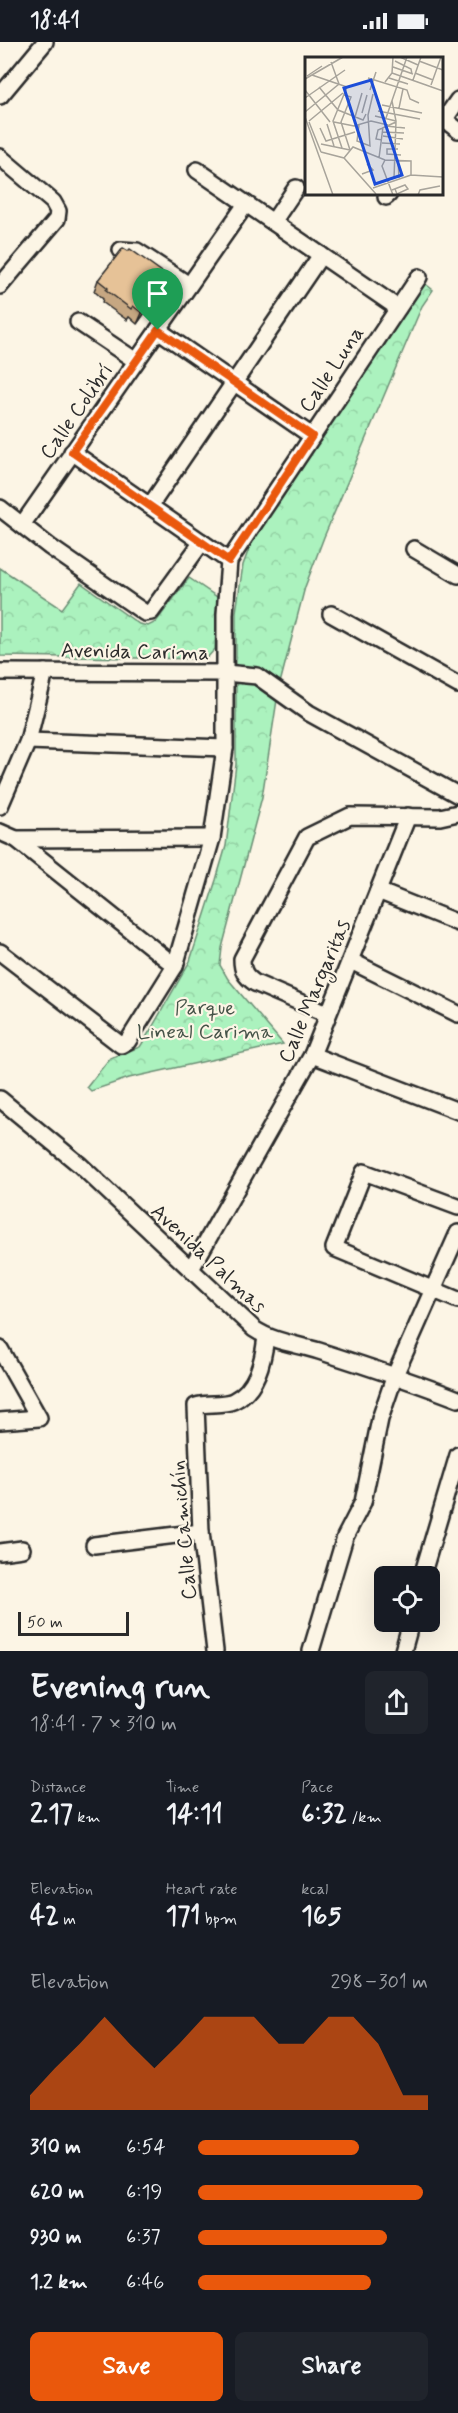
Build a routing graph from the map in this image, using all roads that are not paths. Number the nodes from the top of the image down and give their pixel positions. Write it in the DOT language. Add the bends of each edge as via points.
graph roads {
  1 [pos="45,42"];
  2 [pos="0,96"];
  3 [pos="458,100"];
  4 [pos="443,119"];
  5 [pos="443,121"];
  6 [pos="458,130"];
  7 [pos="0,157"];
  8 [pos="197,170"];
  9 [pos="296,188"];
  10 [pos="246,204"];
  11 [pos="273,222"];
  12 [pos="121,250"];
  13 [pos="321,255"];
  14 [pos="419,277"];
  15 [pos="189,285"];
  16 [pos="0,286"];
  17 [pos="398,308"];
  18 [pos="78,322"];
  19 [pos="158,330"];
  20 [pos="136,361"];
  21 [pos="234,382"];
  22 [pos="312,436"];
  23 [pos="72,452"];
  24 [pos="150,506"];
  25 [pos="0,508"];
  26 [pos="22,525"];
  27 [pos="202,542"];
  28 [pos="414,549"];
  29 [pos="229,561"];
  30 [pos="458,575"];
  31 [pos="331,614"];
  32 [pos="0,672"];
  33 [pos="45,672"];
  34 [pos="225,673"];
  35 [pos="458,685"];
  36 [pos="28,741"];
  37 [pos="225,748"];
  38 [pos="458,795"];
  39 [pos="0,806"];
  40 [pos="458,813"];
  41 [pos="408,816"];
  42 [pos="440,816"];
  43 [pos="458,824"];
  44 [pos="0,832"];
  45 [pos="212,838"];
  46 [pos="16,839"];
  47 [pos="378,891"];
  48 [pos="458,923"];
  49 [pos="0,952"];
  50 [pos="351,961"];
  51 [pos="175,966"];
  52 [pos="327,1014"];
  53 [pos="458,1014"];
  54 [pos="312,1055"];
  55 [pos="0,1099"];
  56 [pos="458,1111"];
  57 [pos="458,1207"];
  58 [pos="458,1233"];
  59 [pos="190,1269"];
  60 [pos="433,1290"];
  61 [pos="458,1300"];
  62 [pos="266,1337"];
  63 [pos="0,1348"];
  64 [pos="395,1375"];
  65 [pos="458,1399"];
  66 [pos="0,1421"];
  67 [pos="458,1455"];
  68 [pos="201,1532"];
  69 [pos="94,1545"];
  70 [pos="22,1549"];
  71 [pos="0,1551"];
  72 [pos="425,1566"];
  73 [pos="408,1632"];
  74 [pos="214,1651"];
  75 [pos="311,1651"];
  76 [pos="403,1651"];
  1 -- 2 [label="street"];
  3 -- 4 [label="street"];
  5 -- 6 [label="street"];
  7 -- 16 [label="street" via="53,202 58,211 57,219"];
  8 -- 10 [label="street"];
  9 -- 11 [label="street"];
  10 -- 11 [label="street"];
  10 -- 15 [label="street, Calle Colibrí"];
  11 -- 13 [label="street"];
  12 -- 15 [label="street" via="137,251"];
  13 -- 17 [label="street"];
  13 -- 21 [label="street"];
  14 -- 17 [label="street, Calle Luna"];
  15 -- 19 [label="street, Calle Colibrí"];
  17 -- 22 [label="street, Calle Luna"];
  18 -- 20 [label="street"];
  19 -- 20 [label="street, Calle Colibrí"];
  19 -- 21 [label="street"];
  20 -- 23 [label="street, Calle Colibrí"];
  21 -- 22 [label="street"];
  21 -- 24 [label="street"];
  22 -- 29 [label="street, Calle Luna"];
  23 -- 24 [label="street"];
  23 -- 26 [label="street, Calle Colibrí"];
  24 -- 27 [label="street"];
  25 -- 26 [label="street"];
  26 -- 27 [label="street" via="145,613 151,612"];
  27 -- 29 [label="street"];
  28 -- 30 [label="street"];
  29 -- 34 [label="street, Calle Luna"];
  31 -- 35 [label="street"];
  32 -- 33 [label="street, Avenida Carima"];
  33 -- 34 [label="street, Avenida Carima"];
  33 -- 36 [label="street"];
  34 -- 37 [label="street, Calle Luna"];
  34 -- 38 [label="street, Avenida Carima" via="257,676 309,713"];
  36 -- 37 [label="street"];
  36 -- 39 [label="street"];
  37 -- 45 [label="street, Calle Luna"];
  40 -- 42 [label="street"];
  41 -- 42 [label="street"];
  41 -- 47 [label="street, Calle Margaritas"];
  41 -- 52 [label="street" via="350,816 307,837 242,959 246,977"];
  42 -- 43 [label="street"];
  44 -- 46 [label="street"];
  45 -- 46 [label="street"];
  45 -- 51 [label="street, Calle Luna"];
  46 -- 51 [label="street"];
  47 -- 48 [label="street"];
  47 -- 50 [label="street, Calle Margaritas"];
  49 -- 51 [label="street, Calle Luna" via="121,1045 128,1041"];
  50 -- 52 [label="street, Calle Margaritas"];
  50 -- 53 [label="street"];
  52 -- 54 [label="street, Calle Margaritas"];
  54 -- 56 [label="street"];
  54 -- 59 [label="street, Calle Margaritas"];
  55 -- 59 [label="street, Avenida Palmas" via="80,1165"];
  57 -- 60 [label="street" via="364,1172 334,1248"];
  58 -- 60 [label="street"];
  59 -- 62 [label="street, Avenida Palmas"];
  60 -- 61 [label="street"];
  60 -- 64 [label="street"];
  62 -- 64 [label="street, Avenida Palmas"];
  62 -- 68 [label="street, Calle Camichín" via="258,1376 247,1390 232,1402 195,1406"];
  63 -- 66 [label="street" via="39,1418"];
  64 -- 65 [label="street, Avenida Palmas"];
  64 -- 75 [label="street" via="380,1419 363,1502 345,1537"];
  67 -- 72 [label="street"];
  68 -- 69 [label="street"];
  68 -- 74 [label="street, Calle Camichín"];
  70 -- 71 [label="street"];
  73 -- 76 [label="street"];
}
